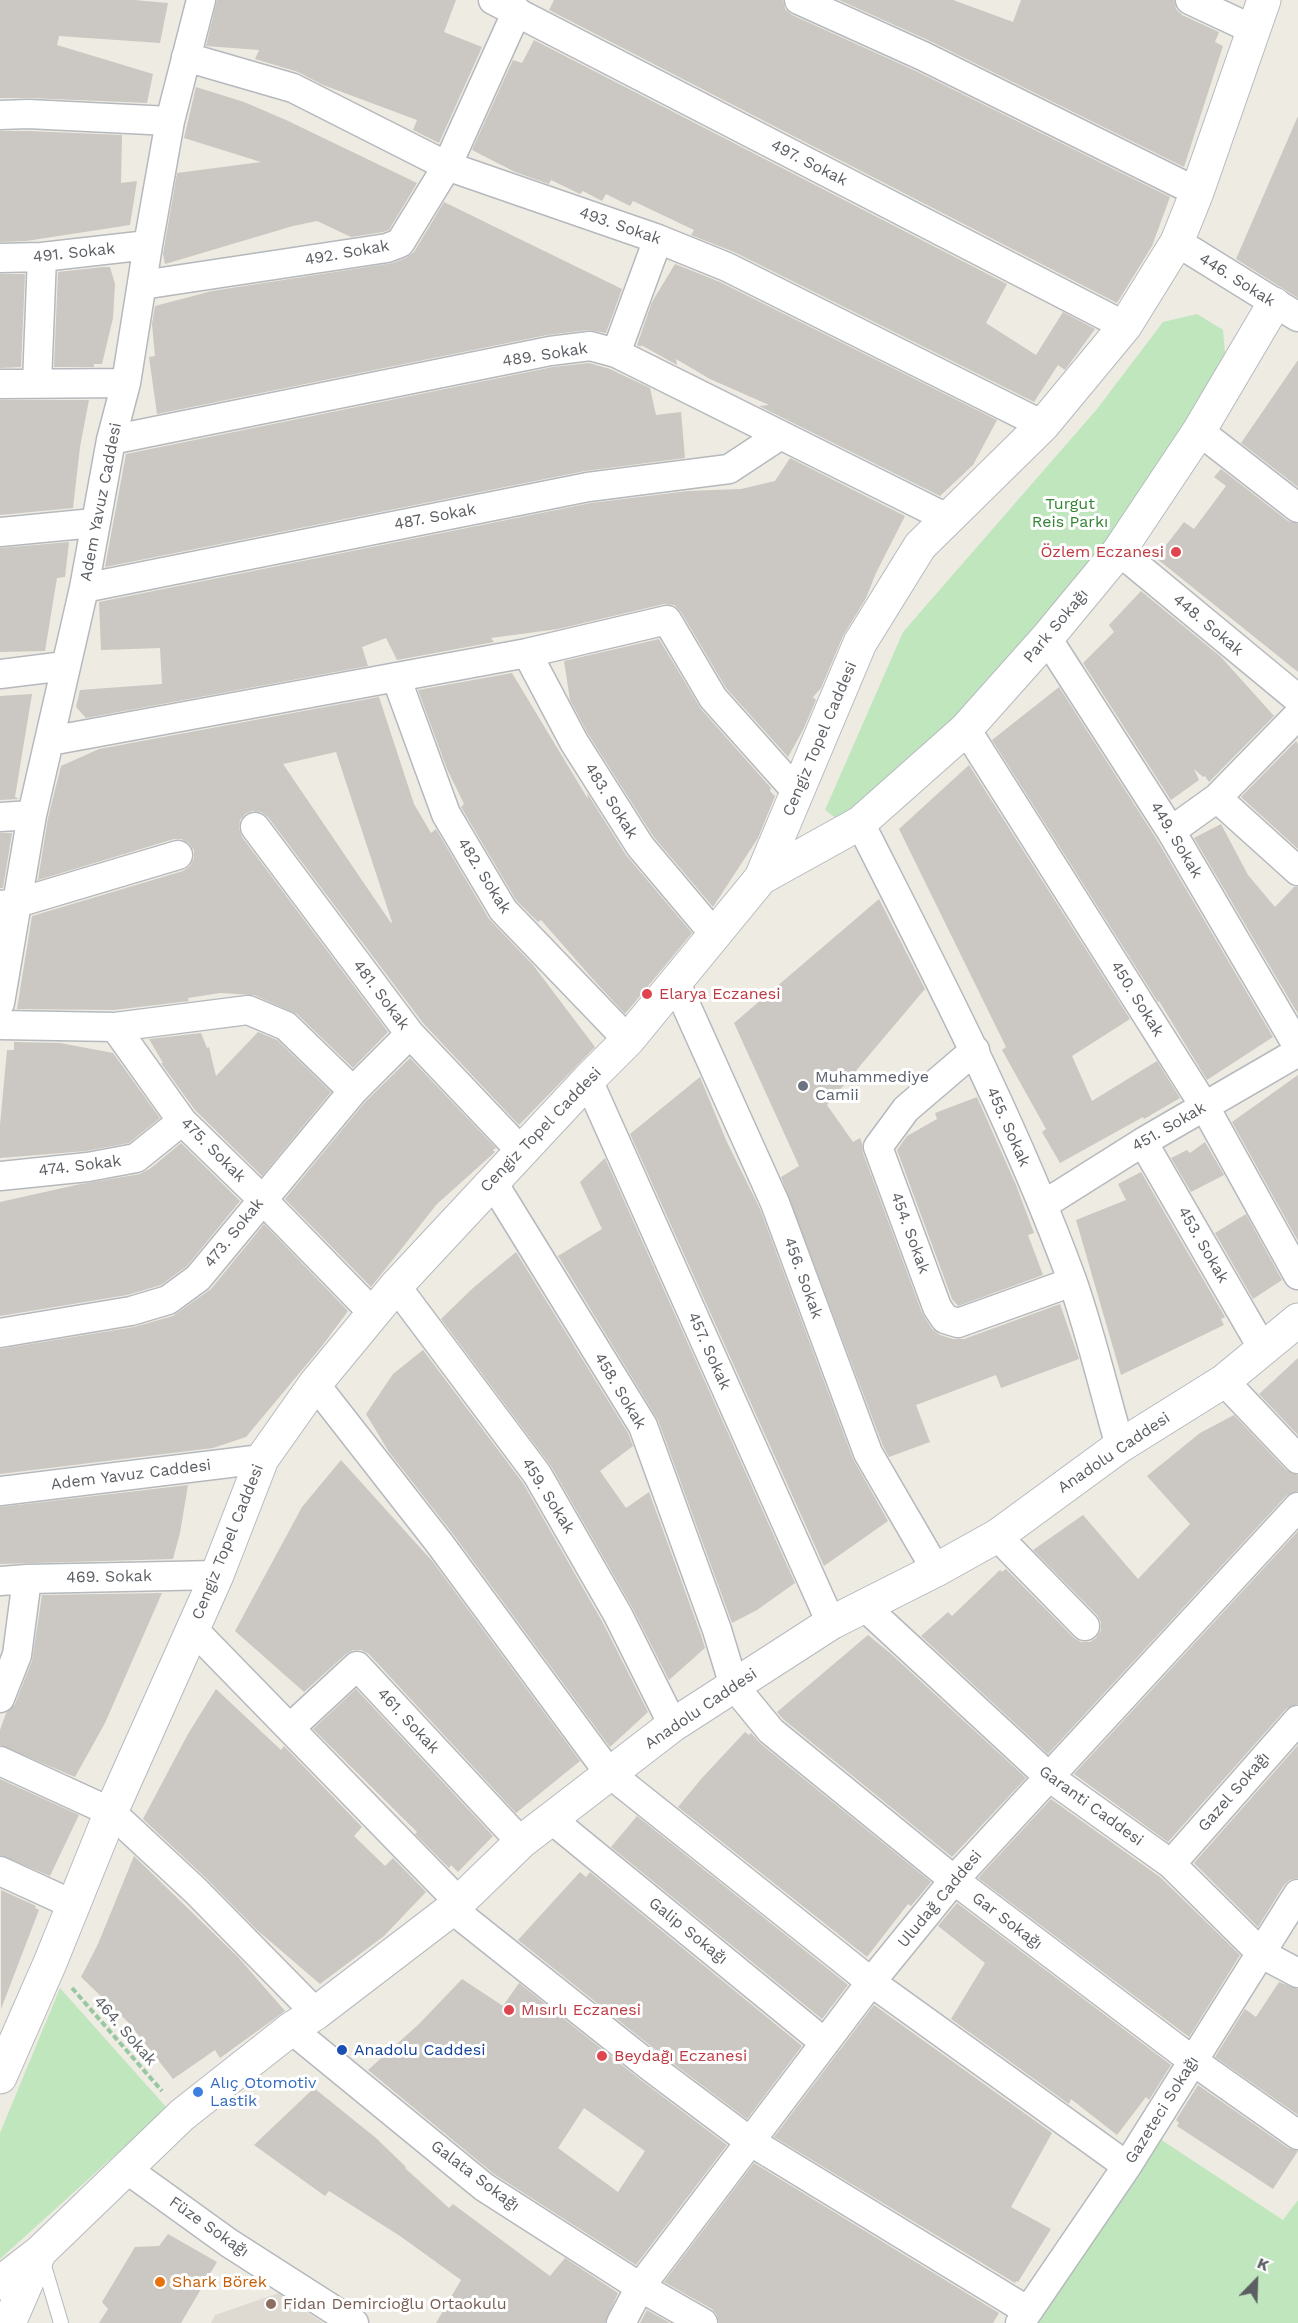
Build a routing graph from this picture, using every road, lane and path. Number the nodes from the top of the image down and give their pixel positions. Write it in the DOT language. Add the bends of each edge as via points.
graph roads {
  1 [pos="201,0"];
  2 [pos="799,0"];
  3 [pos="1190,0"];
  4 [pos="1264,0"];
  5 [pos="505,6"];
  6 [pos="1254,30"];
  7 [pos="186,57"];
  8 [pos="0,115"];
  9 [pos="170,121"];
  10 [pos="447,166"];
  11 [pos="1197,192"];
  12 [pos="658,239"];
  13 [pos="1177,242"];
  14 [pos="148,245"];
  15 [pos="42,257"];
  16 [pos="0,258"];
  17 [pos="142,285"];
  18 [pos="1286,310"];
  19 [pos="1125,326"];
  20 [pos="616,354"];
  21 [pos="37,383"];
  22 [pos="126,383"];
  23 [pos="0,384"];
  24 [pos="1042,425"];
  25 [pos="1200,431"];
  26 [pos="779,436"];
  27 [pos="111,440"];
  28 [pos="1298,508"];
  29 [pos="947,518"];
  30 [pos="94,523"];
  31 [pos="0,532"];
  32 [pos="1119,551"];
  33 [pos="84,588"];
  34 [pos="1047,638"];
  35 [pos="527,653"];
  36 [pos="65,666"];
  37 [pos="0,674"];
  38 [pos="396,677"];
  39 [pos="1298,699"];
  40 [pos="1298,715"];
  41 [pos="966,729"];
  42 [pos="50,741"];
  43 [pos="797,792"];
  44 [pos="1217,798"];
  45 [pos="32,815"];
  46 [pos="0,817"];
  47 [pos="860,823"];
  48 [pos="255,827"];
  49 [pos="1171,831"];
  50 [pos="178,855"];
  51 [pos="1298,871"];
  52 [pos="761,878"];
  53 [pos="9,904"];
  54 [pos="715,935"];
  55 [pos="676,983"];
  56 [pos="0,1003"];
  57 [pos="0,1025"];
  58 [pos="115,1027"];
  59 [pos="410,1034"];
  60 [pos="628,1040"];
  61 [pos="1298,1047"];
  62 [pos="975,1050"];
  63 [pos="1298,1052"];
  64 [pos="588,1080"];
  65 [pos="353,1091"];
  66 [pos="1205,1107"];
  67 [pos="182,1121"];
  68 [pos="1143,1142"];
  69 [pos="521,1151"];
  70 [pos="0,1176"];
  71 [pos="492,1181"];
  72 [pos="262,1199"];
  73 [pos="1042,1205"];
  74 [pos="1298,1275"];
  75 [pos="1072,1282"];
  76 [pos="396,1286"];
  77 [pos="374,1314"];
  78 [pos="1298,1320"];
  79 [pos="0,1333"];
  80 [pos="1263,1349"];
  81 [pos="1224,1381"];
  82 [pos="315,1384"];
  83 [pos="1120,1446"];
  84 [pos="262,1459"];
  85 [pos="1298,1459"];
  86 [pos="0,1491"];
  87 [pos="1298,1507"];
  88 [pos="997,1536"];
  89 [pos="936,1570"];
  90 [pos="218,1575"];
  91 [pos="13,1580"];
  92 [pos="863,1605"];
  93 [pos="831,1623"];
  94 [pos="1085,1626"];
  95 [pos="192,1628"];
  96 [pos="734,1686"];
  97 [pos="0,1698"];
  98 [pos="1298,1720"];
  99 [pos="673,1725"];
  100 [pos="290,1728"];
  101 [pos="0,1761"];
  102 [pos="609,1773"];
  103 [pos="1049,1777"];
  104 [pos="111,1812"];
  105 [pos="551,1819"];
  106 [pos="521,1842"];
  107 [pos="1171,1864"];
  108 [pos="0,1871"];
  109 [pos="954,1880"];
  110 [pos="1298,1894"];
  111 [pos="72,1904"];
  112 [pos="455,1905"];
  113 [pos="1262,1954"];
  114 [pos="50,1963"];
  115 [pos="1298,1973"];
  116 [pos="871,1982"];
  117 [pos="304,2021"];
  118 [pos="825,2043"];
  119 [pos="1193,2061"];
  120 [pos="0,2077"];
  121 [pos="182,2115"];
  122 [pos="1298,2135"];
  123 [pos="750,2141"];
  124 [pos="1127,2166"];
  125 [pos="125,2168"];
  126 [pos="40,2252"];
  127 [pos="0,2283"];
  128 [pos="640,2287"];
  129 [pos="1024,2317"];
  130 [pos="9,2323"];
  131 [pos="61,2323"];
  132 [pos="354,2323"];
  133 [pos="621,2323"];
  134 [pos="703,2323"];
  1 -- 7 [label="street, Adem Yavuz Caddesi"];
  2 -- 11 [label="street" via="923,56"];
  3 -- 6 [label="street"];
  4 -- 6 [label="street, Cengiz Topel Caddesi"];
  5 -- 10 [label="street, 492. Sokak"];
  5 -- 19 [label="street, 497. Sokak"];
  6 -- 11 [label="street, Cengiz Topel Caddesi"];
  7 -- 9 [label="street, Adem Yavuz Caddesi"];
  7 -- 10 [label="street, 493. Sokak" via="293,88"];
  8 -- 9 [label="street"];
  9 -- 14 [label="street, Adem Yavuz Caddesi"];
  10 -- 12 [label="street, 493. Sokak"];
  10 -- 17 [label="street, 492. Sokak" via="400,243 393,246"];
  11 -- 13 [label="street, Cengiz Topel Caddesi"];
  12 -- 20 [label="street"];
  12 -- 24 [label="street, 493. Sokak" via="727,267"];
  13 -- 18 [label="street, 446. Sokak"];
  13 -- 19 [label="street, Cengiz Topel Caddesi"];
  14 -- 15 [label="street, 491. Sokak"];
  14 -- 17 [label="street, Adem Yavuz Caddesi"];
  15 -- 16 [label="street, 491. Sokak"];
  15 -- 21 [label="street"];
  17 -- 22 [label="street, Adem Yavuz Caddesi"];
  18 -- 25 [label="street, Park Sokağı"];
  19 -- 24 [label="street, Cengiz Topel Caddesi"];
  20 -- 26 [label="street, 489. Sokak"];
  20 -- 27 [label="street, 489. Sokak" via="590,346 550,351"];
  21 -- 22 [label="street"];
  21 -- 23 [label="street"];
  22 -- 27 [label="street, Adem Yavuz Caddesi"];
  24 -- 29 [label="street, Cengiz Topel Caddesi"];
  25 -- 28 [label="street"];
  25 -- 32 [label="street, Park Sokağı"];
  26 -- 29 [label="street, 489. Sokak"];
  26 -- 33 [label="street, 487. Sokak" via="729,469 588,487"];
  27 -- 30 [label="street, Adem Yavuz Caddesi"];
  29 -- 43 [label="street, Cengiz Topel Caddesi" via="920,546 861,643"];
  30 -- 31 [label="street"];
  30 -- 33 [label="street, Adem Yavuz Caddesi"];
  32 -- 34 [label="street, Park Sokağı"];
  32 -- 39 [label="street, 448. Sokak"];
  33 -- 36 [label="street, Adem Yavuz Caddesi"];
  34 -- 41 [label="street, Park Sokağı"];
  34 -- 49 [label="street, 449. Sokak"];
  35 -- 38 [label="street"];
  35 -- 43 [label="street" via="668,620 713,698"];
  35 -- 54 [label="street, 483. Sokak" via="574,742 640,846"];
  36 -- 37 [label="street"];
  36 -- 42 [label="street, Adem Yavuz Caddesi"];
  38 -- 42 [label="street"];
  38 -- 60 [label="street, 482. Sokak" via="446,814 503,910"];
  40 -- 44 [label="street"];
  41 -- 47 [label="street, Park Sokağı"];
  41 -- 66 [label="street, 450. Sokak"];
  42 -- 45 [label="street, Adem Yavuz Caddesi"];
  43 -- 52 [label="street, Cengiz Topel Caddesi"];
  44 -- 49 [label="street"];
  44 -- 51 [label="street"];
  45 -- 46 [label="street"];
  45 -- 53 [label="street, Adem Yavuz Caddesi"];
  47 -- 52 [label="street, Park Sokağı"];
  47 -- 62 [label="street, 455. Sokak"];
  48 -- 59 [label="street, 481. Sokak"];
  49 -- 61 [label="street, 449. Sokak"];
  50 -- 53 [label="street"];
  52 -- 54 [label="street, Cengiz Topel Caddesi"];
  53 -- 56 [label="street, Adem Yavuz Caddesi"];
  54 -- 55 [label="street, Cengiz Topel Caddesi"];
  55 -- 60 [label="street, Cengiz Topel Caddesi"];
  55 -- 89 [label="street, 456. Sokak" via="775,1203 868,1453"];
  57 -- 58 [label="street"];
  58 -- 65 [label="street" via="248,1010 286,1026"];
  58 -- 67 [label="street, 475. Sokak"];
  59 -- 65 [label="street, 473. Sokak"];
  59 -- 69 [label="street, 481. Sokak"];
  60 -- 64 [label="street, Cengiz Topel Caddesi"];
  62 -- 73 [label="street, 455. Sokak"];
  62 -- 75 [label="street, 454. Sokak" via="906,1109 878,1147 937,1306 945,1319 958,1323"];
  63 -- 66 [label="street, 451. Sokak"];
  64 -- 69 [label="street, Cengiz Topel Caddesi"];
  64 -- 93 [label="street, 457. Sokak"];
  65 -- 72 [label="street, 473. Sokak"];
  66 -- 68 [label="street, 451. Sokak"];
  66 -- 74 [label="street, 450. Sokak"];
  67 -- 70 [label="street, 474. Sokak" via="136,1158"];
  67 -- 72 [label="street, 475. Sokak"];
  68 -- 73 [label="street, 451. Sokak"];
  68 -- 80 [label="street, 453. Sokak"];
  69 -- 71 [label="street, Cengiz Topel Caddesi"];
  71 -- 76 [label="street, Cengiz Topel Caddesi"];
  71 -- 96 [label="street, 458. Sokak" via="643,1426"];
  72 -- 77 [label="street, 475. Sokak"];
  72 -- 79 [label="street, 473. Sokak" via="198,1278 168,1300 130,1311"];
  73 -- 75 [label="street, 455. Sokak"];
  75 -- 83 [label="street, 455. Sokak"];
  76 -- 77 [label="street, Cengiz Topel Caddesi"];
  76 -- 99 [label="street, 459. Sokak" via="537,1474 618,1616"];
  77 -- 82 [label="street, Cengiz Topel Caddesi"];
  78 -- 80 [label="street, Anadolu Caddesi"];
  80 -- 81 [label="street, Anadolu Caddesi"];
  81 -- 83 [label="street, Anadolu Caddesi"];
  81 -- 85 [label="street"];
  82 -- 84 [label="street, Cengiz Topel Caddesi"];
  82 -- 102 [label="street" via="440,1544"];
  83 -- 88 [label="street, Anadolu Caddesi"];
  84 -- 86 [label="street, Adem Yavuz Caddesi"];
  84 -- 90 [label="street, Cengiz Topel Caddesi"];
  87 -- 103 [label="street, Uludağ Caddesi"];
  88 -- 89 [label="street, Anadolu Caddesi"];
  88 -- 94 [label="street"];
  89 -- 92 [label="street, Anadolu Caddesi"];
  90 -- 91 [label="street, 469. Sokak"];
  90 -- 95 [label="street, Cengiz Topel Caddesi"];
  91 -- 97 [label="street" via="17,1654"];
  92 -- 93 [label="street, Anadolu Caddesi"];
  92 -- 103 [label="street, Garanti Caddesi"];
  93 -- 96 [label="street, Anadolu Caddesi"];
  95 -- 100 [label="street"];
  95 -- 104 [label="street, Cengiz Topel Caddesi"];
  96 -- 99 [label="street, Anadolu Caddesi"];
  96 -- 109 [label="street, Gar Sokağı" via="771,1731"];
  98 -- 107 [label="street, Gazel Sokağı"];
  99 -- 102 [label="street, Anadolu Caddesi"];
  100 -- 106 [label="street, 461. Sokak" via="357,1666"];
  100 -- 112 [label="street"];
  101 -- 104 [label="street, Galata Sokağı"];
  102 -- 105 [label="street, Anadolu Caddesi"];
  102 -- 116 [label="street"];
  103 -- 107 [label="street, Garanti Caddesi"];
  103 -- 109 [label="street, Uludağ Caddesi"];
  104 -- 111 [label="street, Cengiz Topel Caddesi"];
  104 -- 117 [label="street, Galata Sokağı" via="196,1891"];
  105 -- 106 [label="street, Anadolu Caddesi"];
  105 -- 118 [label="street, Galip Sokağı"];
  106 -- 112 [label="street, Anadolu Caddesi"];
  107 -- 113 [label="street, Garanti Caddesi"];
  108 -- 111 [label="street"];
  109 -- 116 [label="street, Uludağ Caddesi"];
  109 -- 119 [label="street, Gar Sokağı"];
  110 -- 113 [label="street, Gazeteci Sokağı"];
  111 -- 114 [label="street, Cengiz Topel Caddesi"];
  112 -- 117 [label="street, Anadolu Caddesi"];
  112 -- 123 [label="street" via="652,2068"];
  113 -- 115 [label="street, Garanti Caddesi"];
  113 -- 119 [label="street, Gazeteci Sokağı"];
  114 -- 120 [label="street, Cengiz Topel Caddesi"];
  114 -- 121 [label="path, 464. Sokak"];
  116 -- 118 [label="street, Uludağ Caddesi"];
  116 -- 124 [label="street"];
  117 -- 121 [label="street, Anadolu Caddesi"];
  117 -- 128 [label="street, Galata Sokağı" via="484,2187"];
  118 -- 123 [label="street, Uludağ Caddesi"];
  119 -- 122 [label="street, Gar Sokağı"];
  119 -- 124 [label="street, Gazeteci Sokağı"];
  121 -- 125 [label="street, Anadolu Caddesi"];
  123 -- 128 [label="street, Uludağ Caddesi"];
  123 -- 129 [label="street"];
  124 -- 129 [label="street, Gazeteci Sokağı"];
  125 -- 126 [label="street, Anadolu Caddesi"];
  125 -- 132 [label="street, Füze Sokağı" via="228,2243"];
  126 -- 127 [label="street"];
  126 -- 130 [label="street"];
  126 -- 131 [label="lane"];
  128 -- 133 [label="street, Uludağ Caddesi"];
  128 -- 134 [label="street, Galata Sokağı"];
}
